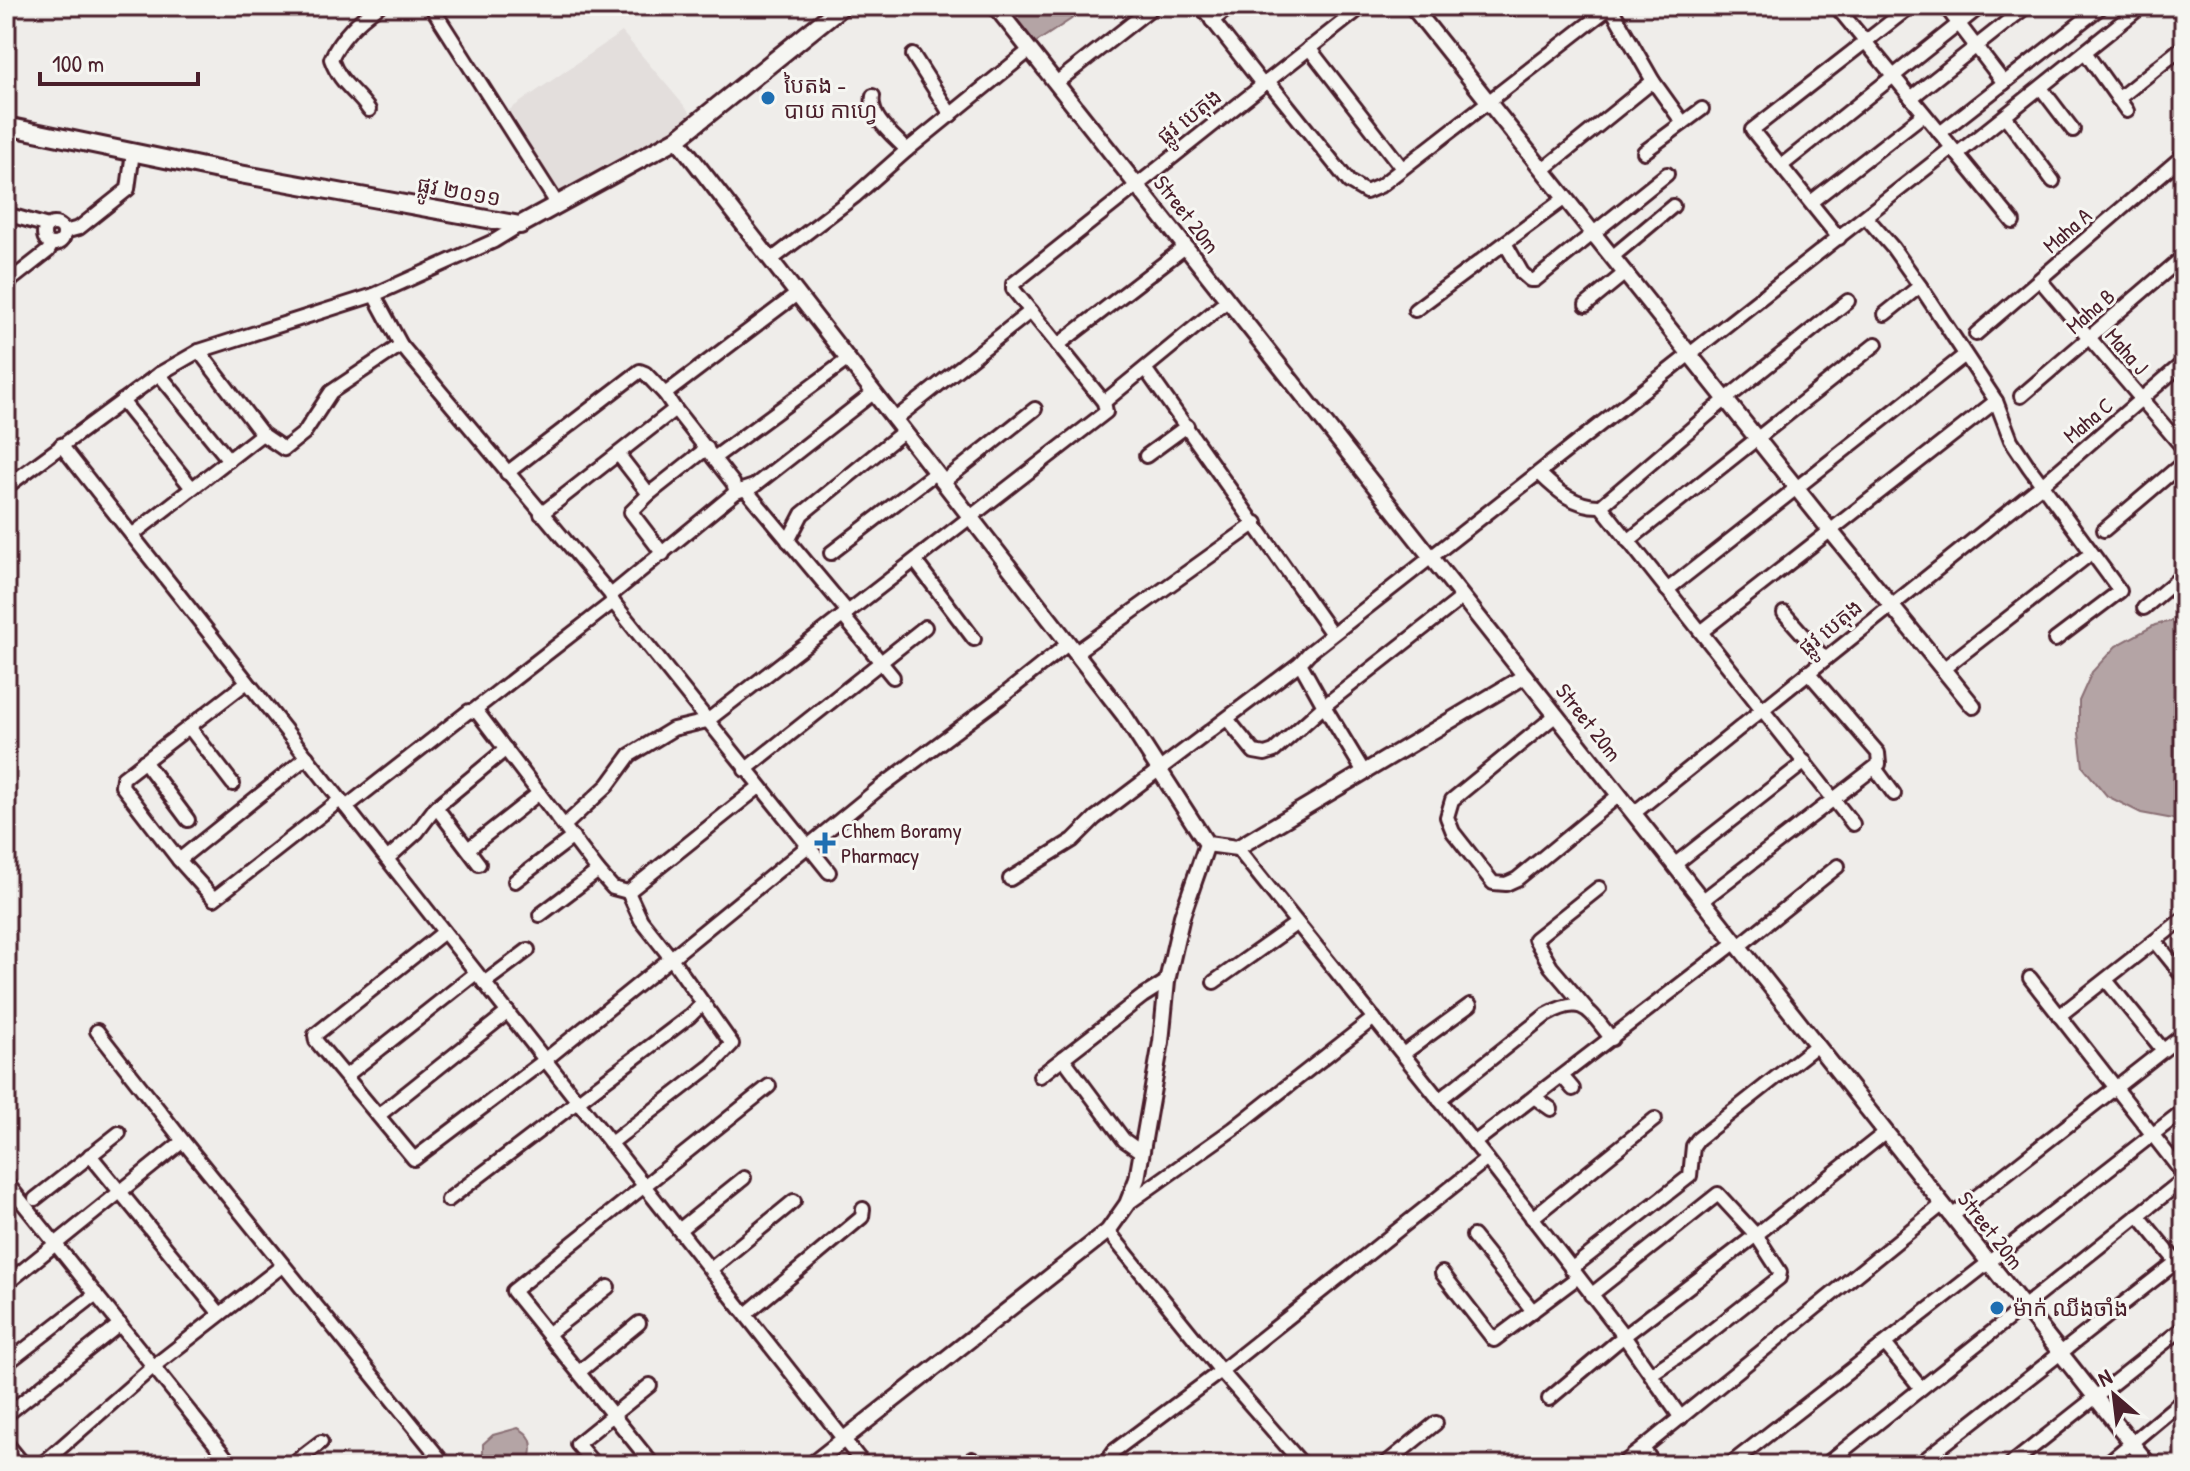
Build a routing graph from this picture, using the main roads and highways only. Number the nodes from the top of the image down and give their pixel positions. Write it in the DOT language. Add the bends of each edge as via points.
graph roads {
  1 [pos="842,6"];
  2 [pos="6,126"];
  1 -- 2 [label="main road, ផ្លូវ ២០១១" via="677,139 520,225"];
}
